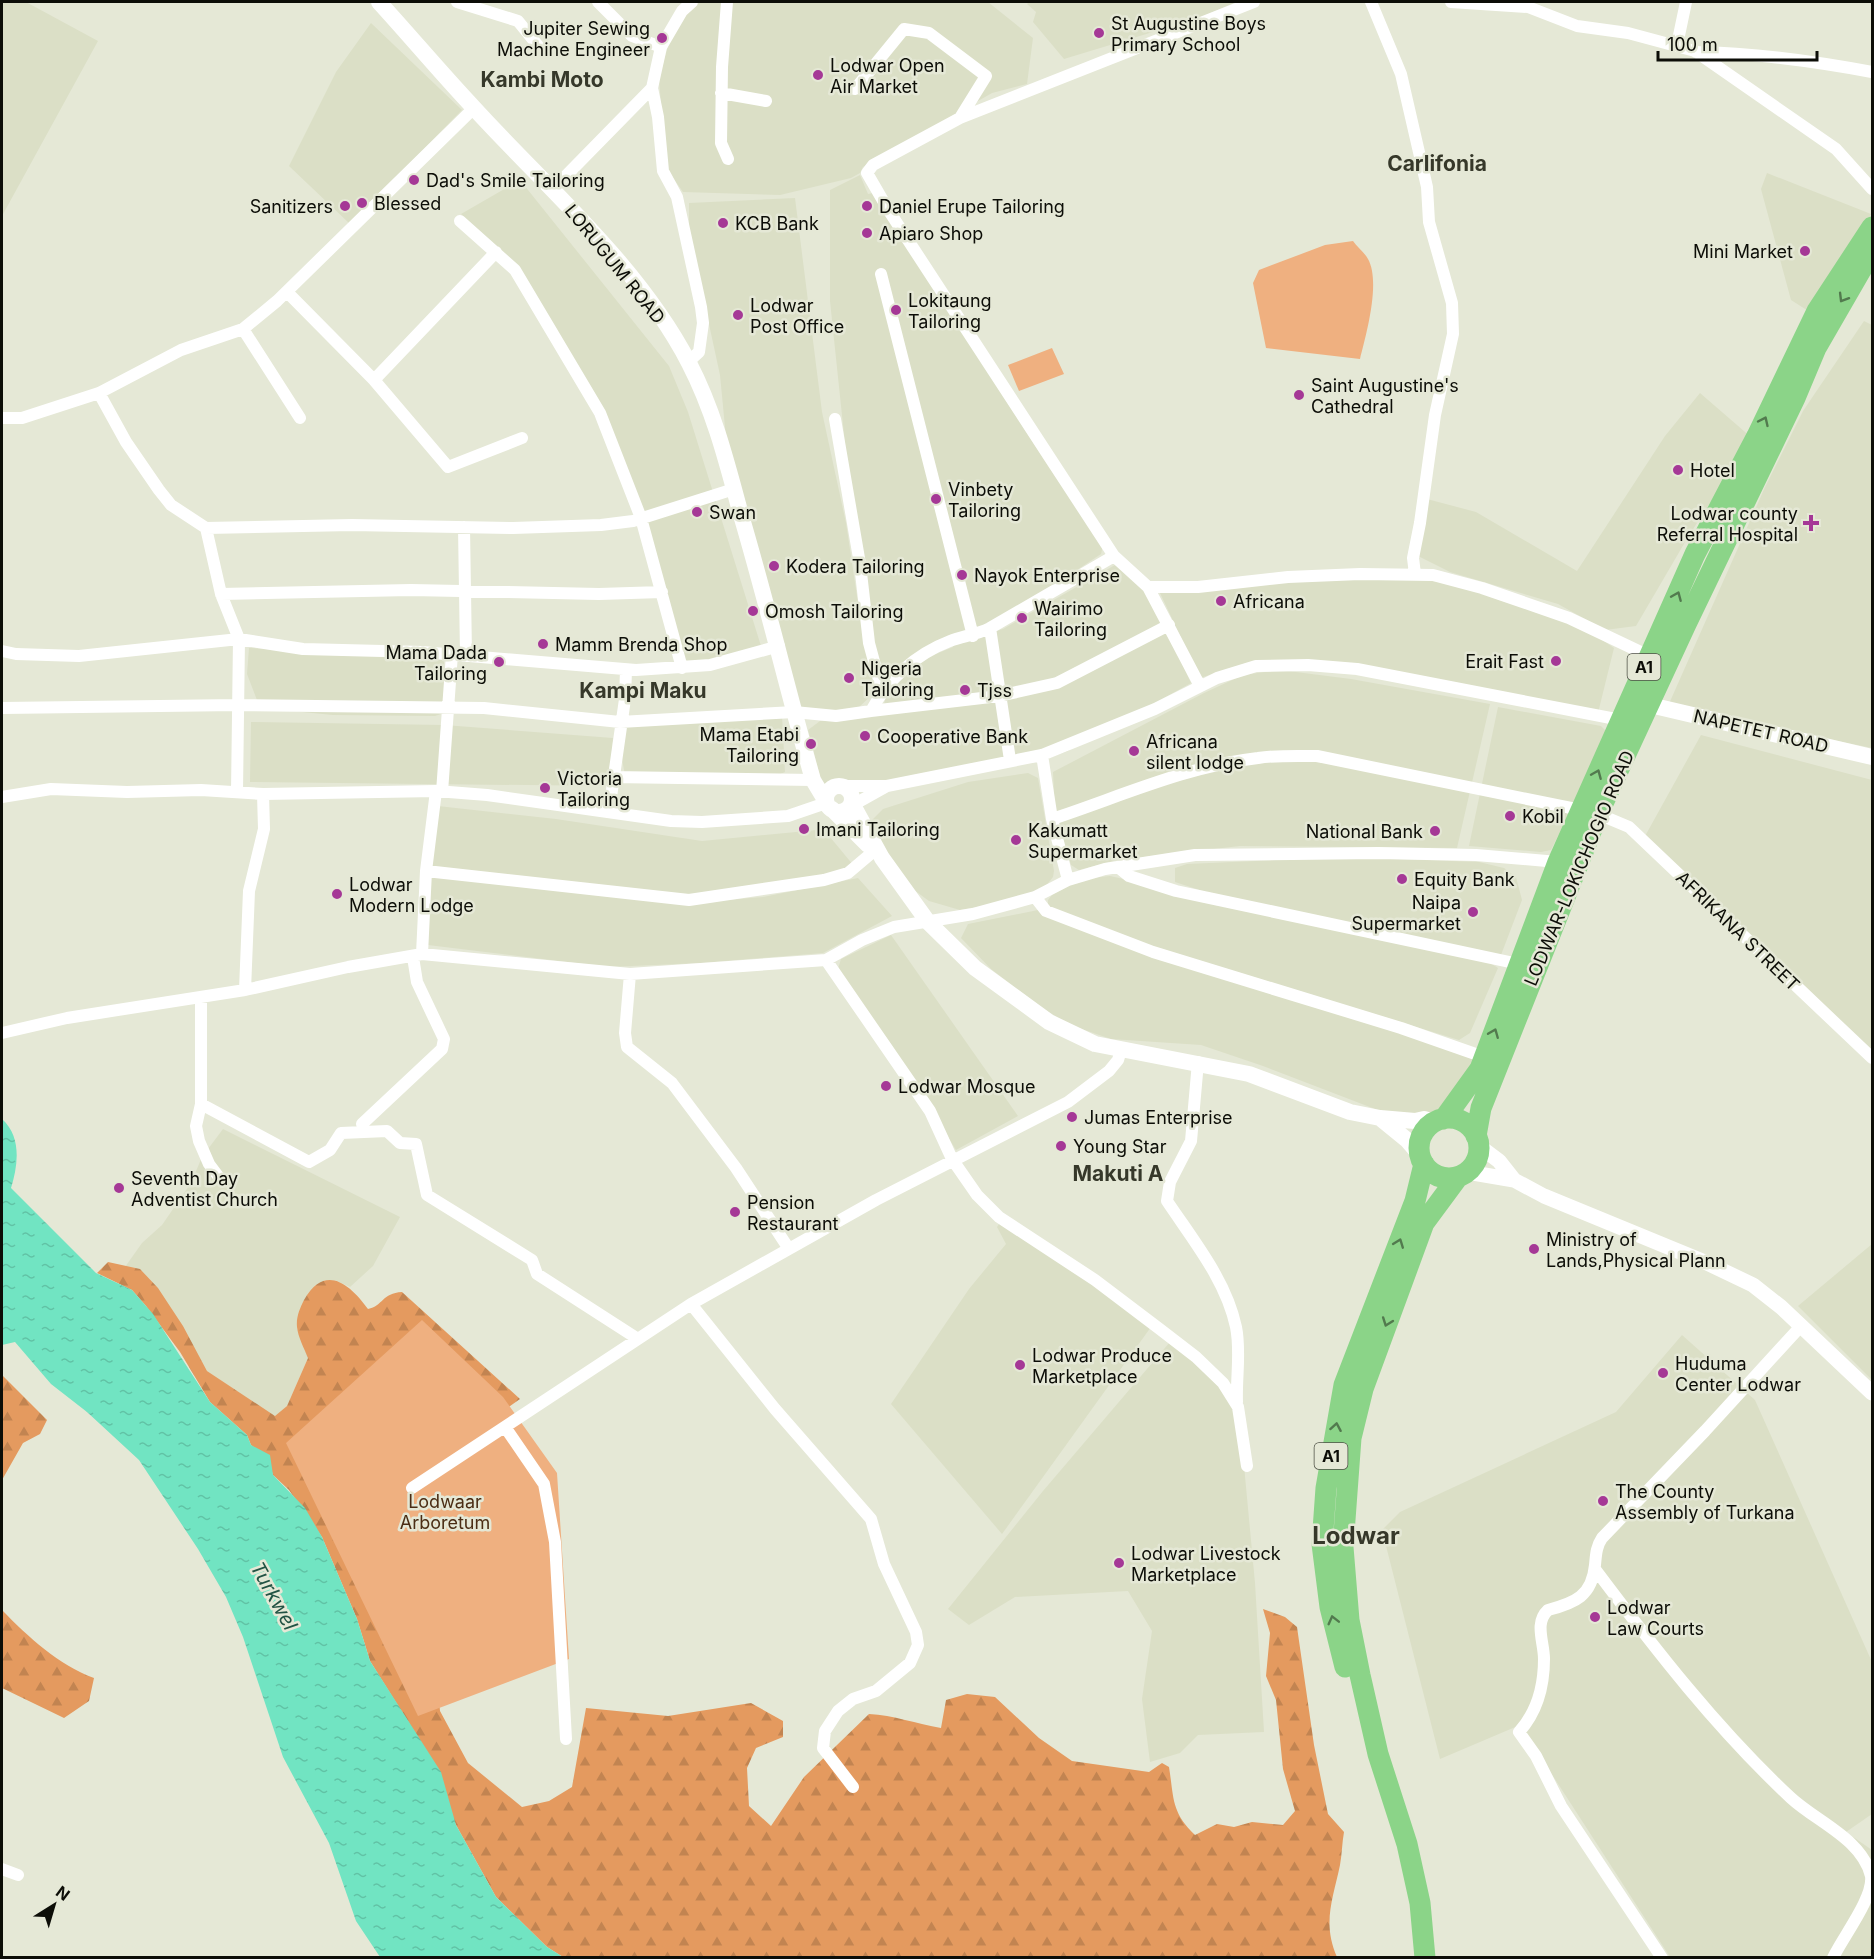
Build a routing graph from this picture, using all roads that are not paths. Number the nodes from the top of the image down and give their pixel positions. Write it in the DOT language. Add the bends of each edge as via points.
graph roads {
  1 [pos="380,2"];
  2 [pos="457,2"];
  3 [pos="598,2"];
  4 [pos="692,2"];
  5 [pos="727,2"];
  6 [pos="1254,2"];
  7 [pos="1371,2"];
  8 [pos="1451,2"];
  9 [pos="1686,2"];
  10 [pos="1677,45"];
  11 [pos="539,47"];
  12 [pos="661,47"];
  13 [pos="1695,51"];
  14 [pos="1872,72"];
  15 [pos="652,88"];
  16 [pos="855,90"];
  17 [pos="721,93"];
  18 [pos="766,101"];
  19 [pos="474,108"];
  20 [pos="960,118"];
  21 [pos="728,159"];
  22 [pos="553,189"];
  23 [pos="1872,189"];
  24 [pos="460,221"];
  25 [pos="1872,227"];
  26 [pos="1872,251"];
  27 [pos="495,252"];
  28 [pos="881,274"];
  29 [pos="286,292"];
  30 [pos="243,329"];
  31 [pos="688,362"];
  32 [pos="374,380"];
  33 [pos="99,393"];
  34 [pos="2,418"];
  35 [pos="300,418"];
  36 [pos="835,419"];
  37 [pos="522,438"];
  38 [pos="734,489"];
  39 [pos="641,518"];
  40 [pos="464,527"];
  41 [pos="206,528"];
  42 [pos="1114,556"];
  43 [pos="1415,574"];
  44 [pos="1148,587"];
  45 [pos="466,591"];
  46 [pos="662,592"];
  47 [pos="221,594"];
  48 [pos="1169,625"];
  49 [pos="990,628"];
  50 [pos="973,636"];
  51 [pos="239,639"];
  52 [pos="779,646"];
  53 [pos="2,651"];
  54 [pos="452,654"];
  55 [pos="466,655"];
  56 [pos="1649,656"];
  57 [pos="682,668"];
  58 [pos="626,670"];
  59 [pos="1200,686"];
  60 [pos="882,690"];
  61 [pos="999,696"];
  62 [pos="238,705"];
  63 [pos="1650,705"];
  64 [pos="2,708"];
  65 [pos="446,708"];
  66 [pos="871,711"];
  67 [pos="794,712"];
  68 [pos="1621,720"];
  69 [pos="620,722"];
  70 [pos="807,755"];
  71 [pos="1042,755"];
  72 [pos="1872,757"];
  73 [pos="1010,759"];
  74 [pos="612,777"];
  75 [pos="813,780"];
  76 [pos="840,786"];
  77 [pos="887,786"];
  78 [pos="237,792"];
  79 [pos="439,792"];
  80 [pos="263,794"];
  81 [pos="2,797"];
  82 [pos="828,804"];
  83 [pos="853,805"];
  84 [pos="609,811"];
  85 [pos="1590,812"];
  86 [pos="1052,819"];
  87 [pos="878,854"];
  88 [pos="1558,862"];
  89 [pos="1118,867"];
  90 [pos="426,871"];
  91 [pos="1068,880"];
  92 [pos="1035,897"];
  93 [pos="928,922"];
  94 [pos="417,955"];
  95 [pos="826,960"];
  96 [pos="1519,964"];
  97 [pos="630,974"];
  98 [pos="245,990"];
  99 [pos="201,999"];
  100 [pos="2,1033"];
  101 [pos="1121,1050"];
  102 [pos="1484,1057"];
  103 [pos="1872,1058"];
  104 [pos="1198,1062"];
  105 [pos="201,1104"];
  106 [pos="1380,1118"];
  107 [pos="1439,1121"];
  108 [pos="362,1124"];
  109 [pos="1478,1141"];
  110 [pos="952,1159"];
  111 [pos="1422,1159"];
  112 [pos="1463,1174"];
  113 [pos="221,1180"];
  114 [pos="1514,1180"];
  115 [pos="789,1249"];
  116 [pos="690,1304"];
  117 [pos="1801,1326"];
  118 [pos="638,1339"];
  119 [pos="1872,1393"];
  120 [pos="1238,1407"];
  121 [pos="505,1427"];
  122 [pos="1247,1466"];
  123 [pos="412,1488"];
  124 [pos="1595,1569"];
  125 [pos="566,1739"];
  126 [pos="1378,1754"];
  127 [pos="853,1787"];
  128 [pos="2,1869"];
  129 [pos="18,1875"];
  130 [pos="1425,1958"];
  131 [pos="1662,1958"];
  132 [pos="1833,1958"];
  1 -- 19 [label="main road, LORUGUM ROAD"];
  2 -- 11 [label="street" via="518,21"];
  3 -- 12 [label="street" via="632,36"];
  4 -- 12 [label="street" via="682,11"];
  5 -- 17 [label="street"];
  6 -- 20 [label="street"];
  7 -- 43 [label="street" via="1401,74 1427,187 1429,222 1452,303 1454,334 1435,415 1413,558"];
  8 -- 10 [label="street" via="1528,7 1577,26 1611,29"];
  9 -- 10 [label="street"];
  10 -- 13 [label="street"];
  12 -- 15 [label="street"];
  13 -- 14 [label="street" via="1798,58"];
  13 -- 23 [label="street" via="1836,149"];
  15 -- 22 [label="street"];
  15 -- 31 [label="street" via="663,171 677,197 701,307 702,342 698,356"];
  16 -- 20 [label="street" via="904,29 929,33 986,76"];
  17 -- 18 [label="street"];
  17 -- 21 [label="street" via="721,143"];
  19 -- 22 [label="main road, LORUGUM ROAD"];
  19 -- 29 [label="street"];
  20 -- 42 [label="street" via="873,165 867,175"];
  22 -- 31 [label="main road, LORUGUM ROAD" via="636,285"];
  24 -- 27 [label="street"];
  56 -- 25 [label="highway, LODWAR-LOKICHOGIO ROAD / A1, one-way" via="1695,554 1816,311"];
  26 -- 63 [label="highway, LODWAR-LOKICHOGIO ROAD / A1, one-way" via="1816,348"];
  27 -- 32 [label="street"];
  27 -- 39 [label="street" via="515,270 600,413"];
  28 -- 50 [label="street"];
  29 -- 30 [label="street"];
  29 -- 32 [label="street"];
  30 -- 33 [label="street" via="181,350"];
  30 -- 35 [label="street"];
  31 -- 38 [label="main road, LORUGUM ROAD" via="711,411"];
  32 -- 37 [label="street" via="448,467"];
  33 -- 34 [label="street" via="22,418"];
  33 -- 41 [label="street" via="159,490 171,505"];
  36 -- 60 [label="street" via="869,643"];
  38 -- 39 [label="street"];
  38 -- 52 [label="main road, LORUGUM ROAD"];
  39 -- 40 [label="street" via="601,525"];
  39 -- 46 [label="street"];
  40 -- 41 [label="street"];
  40 -- 45 [label="street"];
  41 -- 47 [label="street"];
  42 -- 44 [label="street"];
  42 -- 49 [label="street"];
  43 -- 44 [label="street"];
  43 -- 56 [label="street" via="1453,579 1521,601"];
  44 -- 48 [label="street"];
  45 -- 46 [label="street"];
  45 -- 47 [label="street"];
  45 -- 55 [label="street"];
  46 -- 57 [label="street"];
  47 -- 51 [label="street"];
  48 -- 59 [label="street"];
  48 -- 61 [label="street" via="1057,683"];
  49 -- 50 [label="street"];
  49 -- 61 [label="street"];
  50 -- 60 [label="street" via="953,640 915,659"];
  51 -- 53 [label="street" via="79,656"];
  51 -- 54 [label="street" via="303,649"];
  51 -- 62 [label="street"];
  52 -- 57 [label="street" via="710,665"];
  52 -- 67 [label="main road, LORUGUM ROAD"];
  54 -- 55 [label="street"];
  54 -- 65 [label="street"];
  55 -- 58 [label="street"];
  56 -- 68 [label="highway, LODWAR-LOKICHOGIO ROAD / A1"];
  57 -- 58 [label="street"];
  58 -- 69 [label="street"];
  59 -- 68 [label="street" via="1243,669 1308,665 1356,669"];
  59 -- 71 [label="street" via="1155,709"];
  60 -- 66 [label="street"];
  61 -- 66 [label="street"];
  61 -- 73 [label="street"];
  62 -- 64 [label="street"];
  62 -- 65 [label="street"];
  62 -- 78 [label="street"];
  63 -- 72 [label="main road, NAPETET ROAD"];
  63 -- 85 [label="highway, LODWAR-LOKICHOGIO ROAD / A1"];
  65 -- 69 [label="street" via="484,708"];
  65 -- 79 [label="street"];
  66 -- 67 [label="street" via="836,716"];
  67 -- 69 [label="street"];
  67 -- 70 [label="main road, LORUGUM ROAD"];
  85 -- 68 [label="highway, LODWAR-LOKICHOGIO ROAD / A1, one-way"];
  69 -- 74 [label="street"];
  70 -- 75 [label="main road, LORUGUM ROAD"];
  70 -- 76 [label="main road" via="823,777"];
  71 -- 73 [label="street"];
  71 -- 86 [label="street"];
  73 -- 77 [label="street"];
  74 -- 75 [label="street"];
  74 -- 84 [label="street"];
  75 -- 82 [label="main road, LORUGUM ROAD"];
  76 -- 77 [label="street"];
  76 -- 82 [label="main road" via="828,790"];
  76 -- 83 [label="main road" via="851,794"];
  77 -- 83 [label="street"];
  78 -- 80 [label="street"];
  78 -- 81 [label="street" via="51,789"];
  79 -- 80 [label="street"];
  79 -- 84 [label="street"];
  79 -- 90 [label="street"];
  80 -- 98 [label="street" via="264,829 249,891"];
  82 -- 83 [label="main road" via="844,811"];
  82 -- 84 [label="street" via="788,816 728,822 670,820"];
  82 -- 87 [label="main road, LORUGUM ROAD"];
  83 -- 87 [label="main road"];
  85 -- 86 [label="street, AFRIKANA STREET" via="1317,756 1286,756 1210,766"];
  85 -- 88 [label="highway, LODWAR-LOKICHOGIO ROAD / A1"];
  85 -- 103 [label="street, AFRIKANA STREET" via="1629,827"];
  85 -- 109 [label="highway, LODWAR-LOKICHOGIO ROAD / A1" via="1481,1108"];
  86 -- 91 [label="street"];
  87 -- 90 [label="street" via="848,873 824,880 689,900"];
  87 -- 93 [label="main road"];
  88 -- 89 [label="street" via="1476,855 1250,853 1195,855"];
  88 -- 96 [label="highway, LODWAR-LOKICHOGIO ROAD / A1"];
  89 -- 91 [label="street"];
  89 -- 96 [label="street" via="1129,876 1176,891"];
  90 -- 94 [label="street"];
  91 -- 92 [label="street"];
  92 -- 93 [label="street"];
  92 -- 102 [label="street" via="1046,911 1153,952"];
  93 -- 95 [label="street" via="894,927"];
  93 -- 101 [label="main road" via="975,968 1039,1016 1076,1037"];
  94 -- 97 [label="street"];
  94 -- 98 [label="street"];
  94 -- 108 [label="street" via="417,982 444,1039 442,1049"];
  95 -- 97 [label="street"];
  95 -- 110 [label="street" via="930,1111"];
  102 -- 96 [label="highway, LODWAR-LOKICHOGIO ROAD / A1, one-way"];
  97 -- 115 [label="street" via="624,1033 627,1047 678,1091 736,1168"];
  98 -- 99 [label="street"];
  99 -- 100 [label="street" via="68,1018"];
  99 -- 105 [label="street"];
  101 -- 104 [label="main road"];
  101 -- 110 [label="street" via="1108,1071 1076,1098"];
  102 -- 107 [label="highway, LODWAR-LOKICHOGIO ROAD / A1" via="1480,1069"];
  104 -- 106 [label="main road" via="1249,1074 1350,1112"];
  104 -- 120 [label="street" via="1191,1141 1170,1182 1167,1201 1209,1262 1236,1328"];
  105 -- 113 [label="street" via="196,1126 199,1141"];
  105 -- 118 [label="street" via="309,1162 330,1150 341,1133 387,1131 400,1143 416,1144 428,1195 532,1260 537,1274"];
  106 -- 107 [label="main road"];
  106 -- 111 [label="main road" via="1407,1140"];
  107 -- 109 [label="highway" via="1462,1122"];
  107 -- 111 [label="highway, A1" via="1422,1136"];
  109 -- 112 [label="highway, A1" via="1474,1165"];
  109 -- 114 [label="street"];
  110 -- 115 [label="street"];
  110 -- 120 [label="street" via="977,1195 999,1217 1095,1280 1196,1357 1223,1383"];
  111 -- 112 [label="highway" via="1438,1176"];
  126 -- 111 [label="highway, A1, one-way" via="1351,1695 1330,1607 1322,1544 1326,1488 1344,1385 1415,1201"];
  112 -- 114 [label="street"];
  112 -- 126 [label="highway, A1, one-way" via="1424,1223 1363,1389 1351,1438 1343,1547 1349,1620"];
  114 -- 117 [label="street" via="1740,1278 1764,1292"];
  115 -- 116 [label="street"];
  116 -- 118 [label="street"];
  116 -- 127 [label="street" via="871,1519 884,1564 916,1632 918,1645 910,1663 876,1692 845,1705 825,1731 823,1748"];
  117 -- 119 [label="street"];
  117 -- 124 [label="street" via="1602,1538"];
  118 -- 121 [label="street"];
  120 -- 122 [label="street"];
  121 -- 123 [label="street"];
  121 -- 125 [label="street" via="544,1484 555,1542"];
  124 -- 131 [label="street" via="1583,1597 1548,1610 1542,1618 1544,1660 1538,1699 1519,1732 1561,1806"];
  124 -- 132 [label="street" via="1674,1671 1764,1772 1808,1814 1860,1852 1872,1878 1864,1905"];
  126 -- 130 [label="highway, A1" via="1407,1845 1420,1903"];
  128 -- 129 [label="street"];
}
